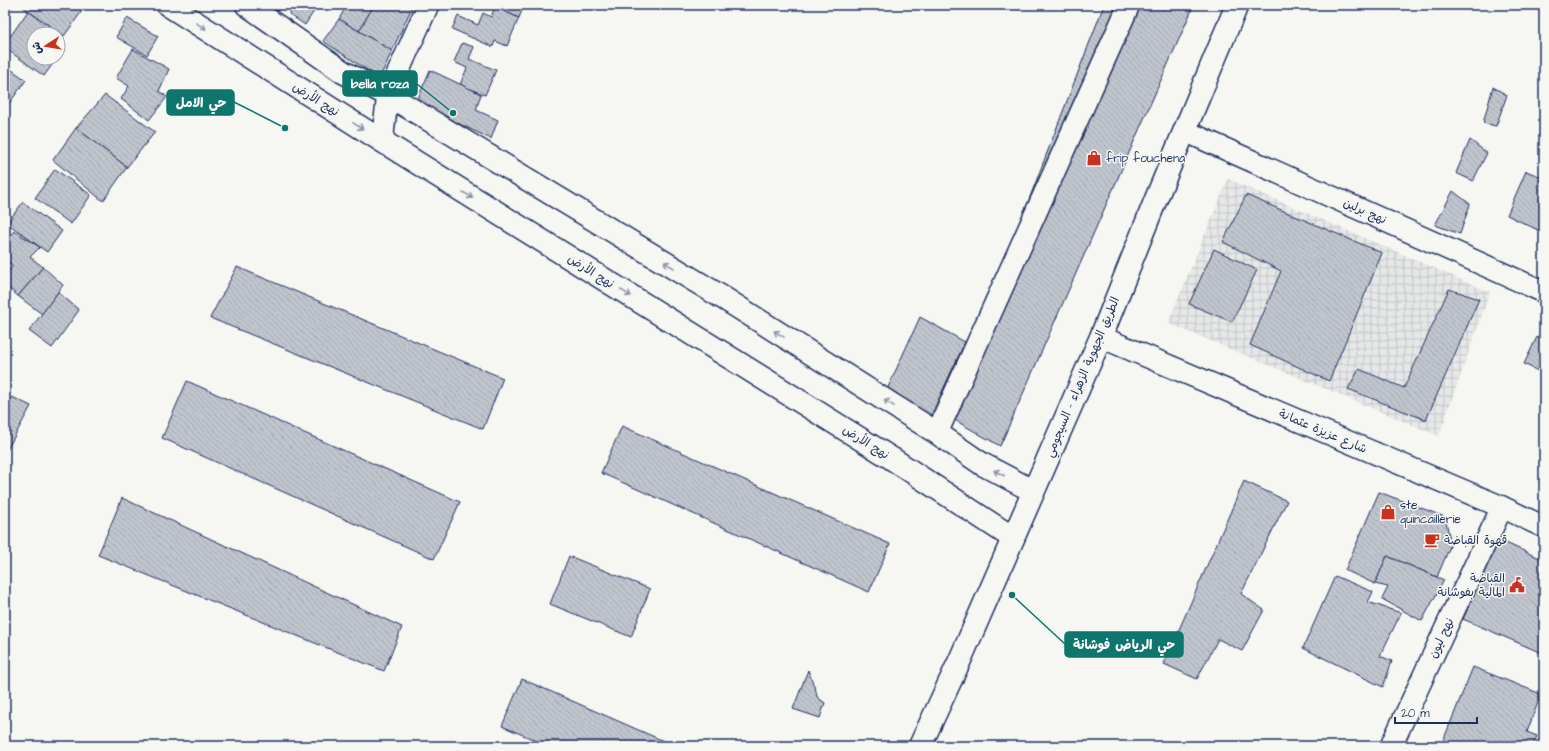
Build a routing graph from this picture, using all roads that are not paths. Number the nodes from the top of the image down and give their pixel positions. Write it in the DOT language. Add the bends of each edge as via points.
graph roads {
  1 [pos="168,5"];
  2 [pos="247,5"];
  3 [pos="428,5"];
  4 [pos="1129,5"];
  5 [pos="1237,5"];
  6 [pos="388,95"];
  7 [pos="1185,131"];
  8 [pos="382,141"];
  9 [pos="1544,292"];
  10 [pos="1101,337"];
  11 [pos="938,433"];
  12 [pos="1033,491"];
  13 [pos="1502,507"];
  14 [pos="1544,527"];
  15 [pos="1013,538"];
  16 [pos="920,746"];
  17 [pos="1391,746"];
  1 -- 8 [label="street, نهج الأرض, one-way"];
  2 -- 6 [label="street" via="343,72"];
  3 -- 6 [label="street"];
  4 -- 11 [label="street"];
  5 -- 7 [label="street, الطريق الجهوية الزهراء - السيجومي"];
  6 -- 8 [label="street"];
  11 -- 6 [label="street, one-way" via="725,299"];
  7 -- 9 [label="street, نهج برلين"];
  7 -- 10 [label="street, الطريق الجهوية الزهراء - السيجومي"];
  8 -- 15 [label="street, نهج الأرض, one-way" via="891,458"];
  10 -- 12 [label="street, الطريق الجهوية الزهراء - السيجومي"];
  10 -- 13 [label="street, شارع عزيزة عثمانة"];
  12 -- 11 [label="street, one-way" via="982,464"];
  12 -- 15 [label="street, الطريق الجهوية الزهراء - السيجومي"];
  13 -- 14 [label="street, شارع عزيزة عثمانة"];
  13 -- 17 [label="street, نهح ليون"];
  15 -- 16 [label="street, الطريق الجهوية الزهراء - السيجومي"];
}
